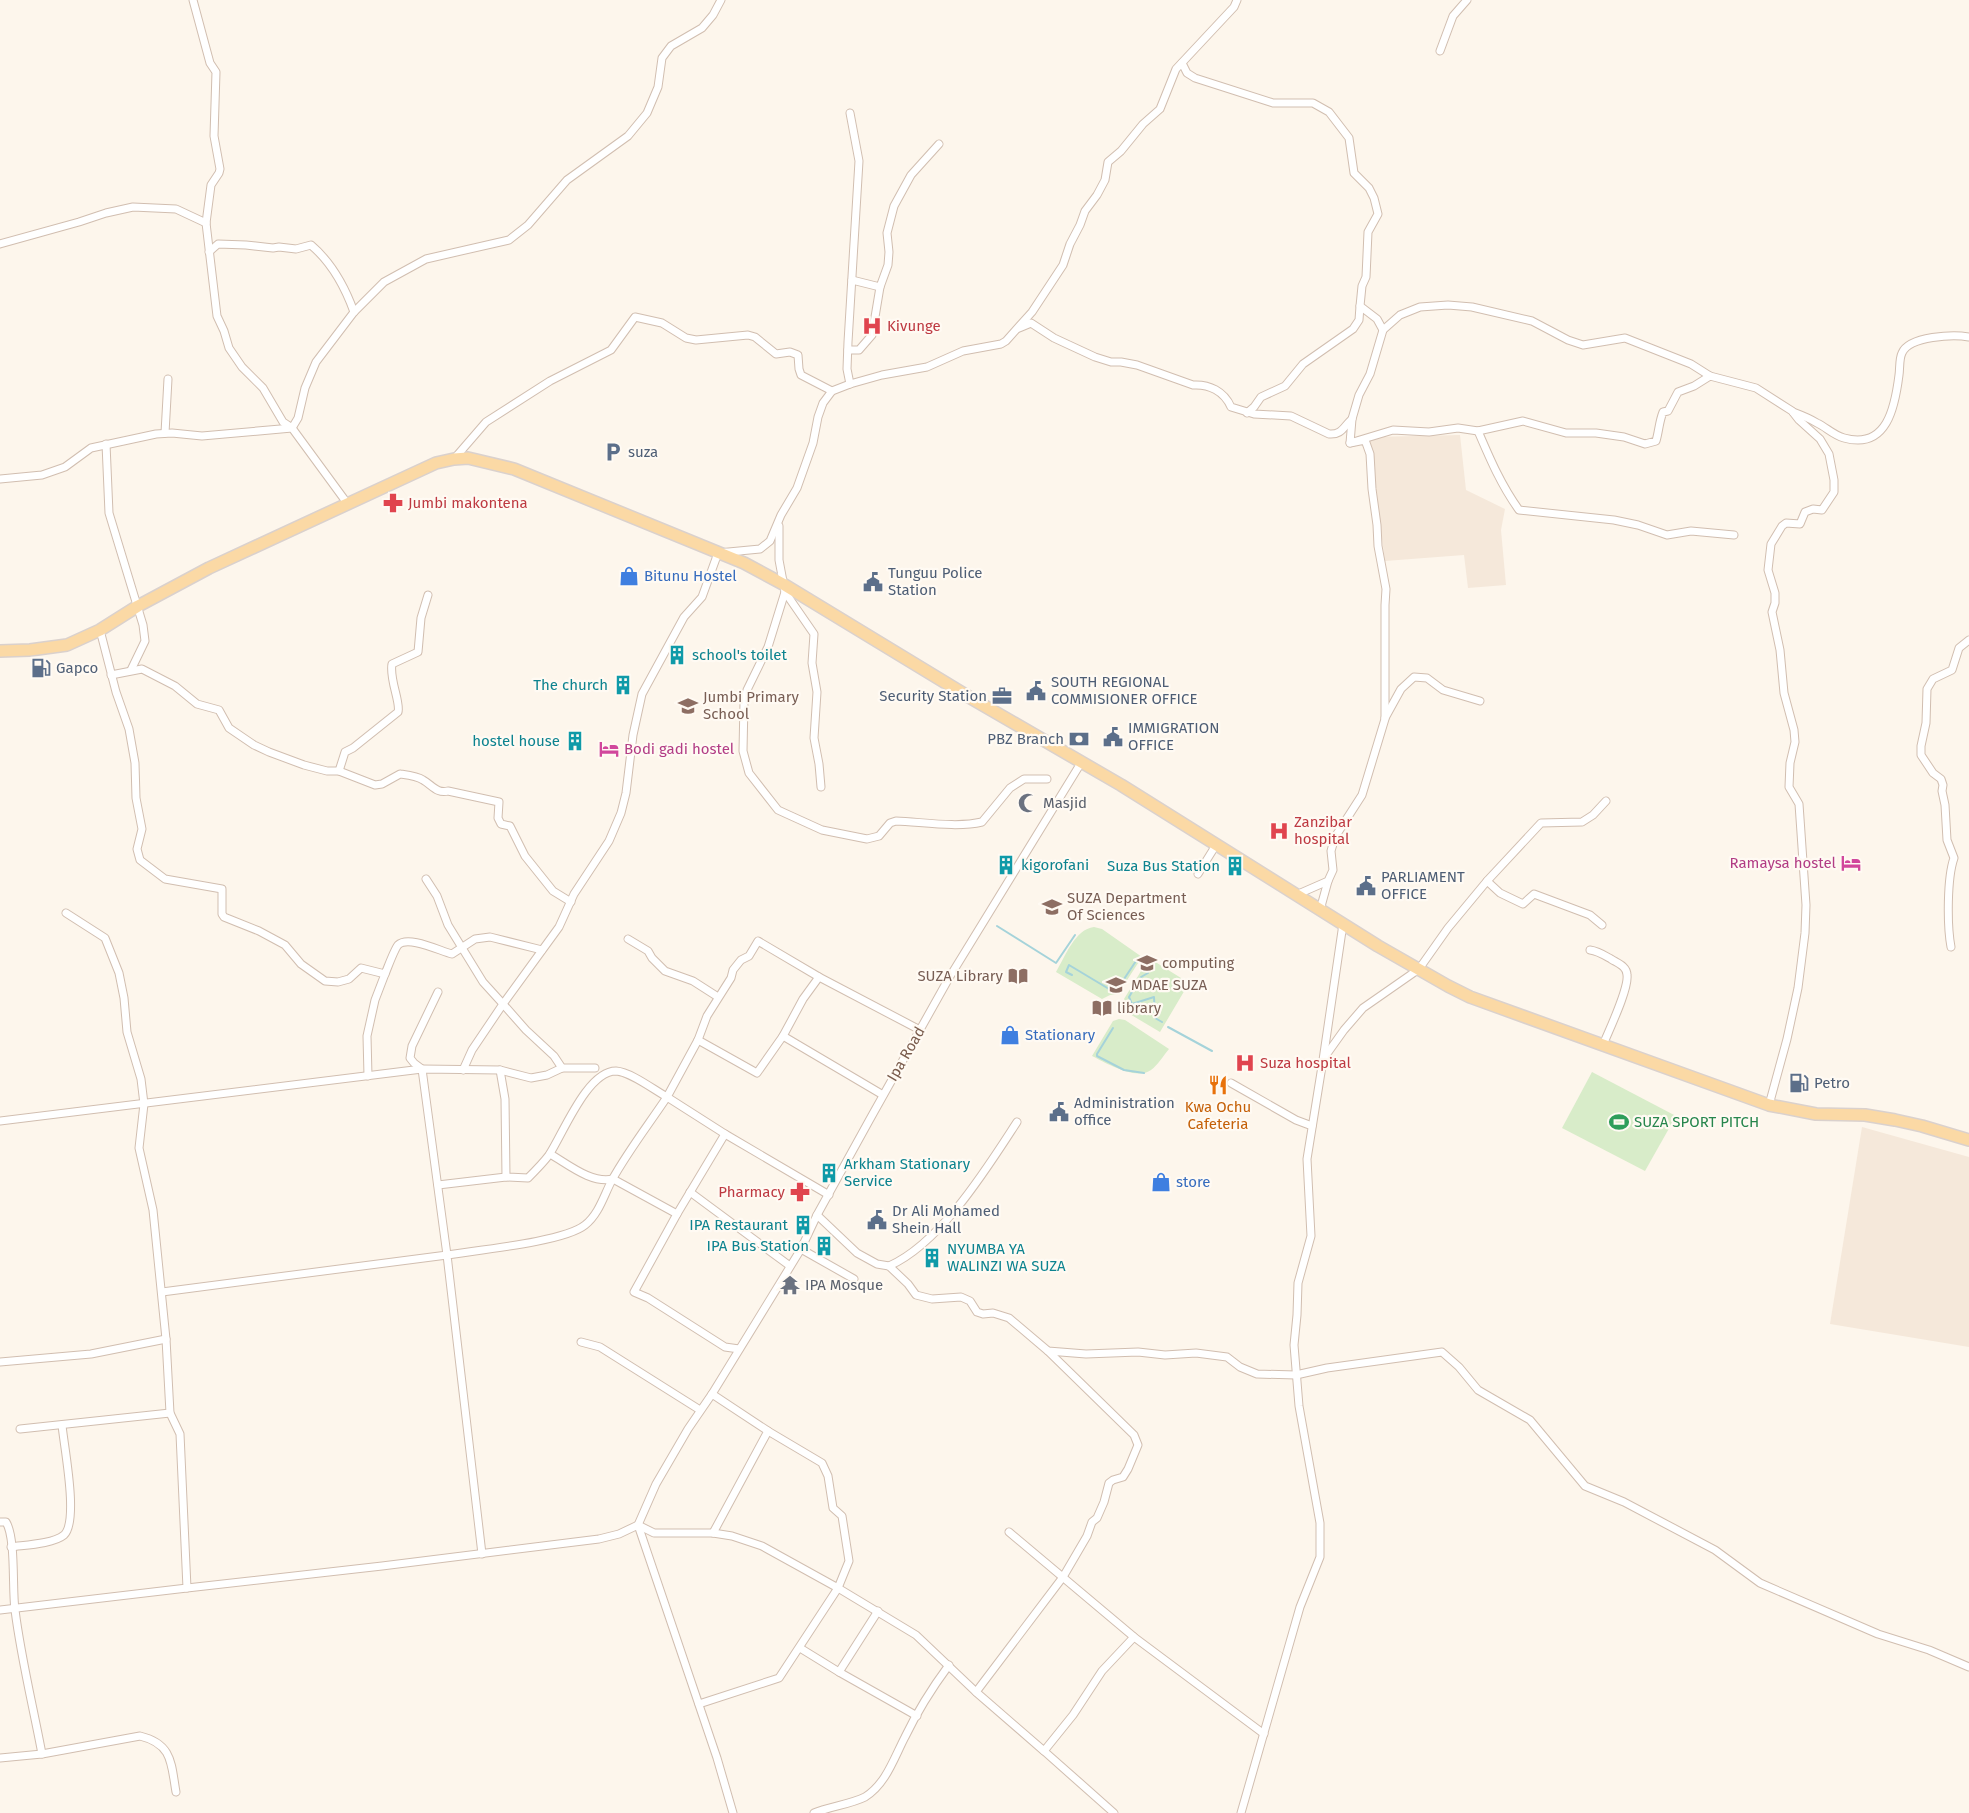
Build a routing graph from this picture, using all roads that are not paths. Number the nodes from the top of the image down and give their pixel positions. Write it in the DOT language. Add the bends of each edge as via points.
graph roads {
  1 [pos="193,0"];
  2 [pos="721,0"];
  3 [pos="1237,0"];
  4 [pos="1467,0"];
  5 [pos="1440,51"];
  6 [pos="1182,63"];
  7 [pos="850,113"];
  8 [pos="939,144"];
  9 [pos="206,223"];
  10 [pos="0,244"];
  11 [pos="209,252"];
  12 [pos="852,280"];
  13 [pos="880,286"];
  14 [pos="1360,306"];
  15 [pos="354,312"];
  16 [pos="1382,330"];
  17 [pos="1012,333"];
  18 [pos="1969,337"];
  19 [pos="848,350"];
  20 [pos="1710,376"];
  21 [pos="168,379"];
  22 [pos="850,384"];
  23 [pos="832,391"];
  24 [pos="1792,411"];
  25 [pos="1247,413"];
  26 [pos="1352,419"];
  27 [pos="292,428"];
  28 [pos="1478,431"];
  29 [pos="164,433"];
  30 [pos="1350,443"];
  31 [pos="106,444"];
  32 [pos="454,459"];
  33 [pos="0,479"];
  34 [pos="347,503"];
  35 [pos="781,515"];
  36 [pos="1734,535"];
  37 [pos="718,553"];
  38 [pos="784,588"];
  39 [pos="428,595"];
  40 [pos="138,606"];
  41 [pos="100,630"];
  42 [pos="1969,640"];
  43 [pos="0,651"];
  44 [pos="131,670"];
  45 [pos="111,675"];
  46 [pos="1480,700"];
  47 [pos="1385,719"];
  48 [pos="1081,763"];
  49 [pos="339,771"];
  50 [pos="1047,779"];
  51 [pos="821,788"];
  52 [pos="1606,802"];
  53 [pos="1216,845"];
  54 [pos="1198,874"];
  55 [pos="426,879"];
  56 [pos="1328,881"];
  57 [pos="1487,881"];
  58 [pos="1295,896"];
  59 [pos="570,902"];
  60 [pos="1320,910"];
  61 [pos="66,913"];
  62 [pos="1343,924"];
  63 [pos="1602,925"];
  64 [pos="628,939"];
  65 [pos="462,946"];
  66 [pos="1951,946"];
  67 [pos="542,950"];
  68 [pos="1590,950"];
  69 [pos="1419,969"];
  70 [pos="385,974"];
  71 [pos="819,977"];
  72 [pos="438,992"];
  73 [pos="718,997"];
  74 [pos="503,1004"];
  75 [pos="920,1030"];
  76 [pos="783,1036"];
  77 [pos="698,1040"];
  78 [pos="1603,1045"];
  79 [pos="1323,1060"];
  80 [pos="562,1068"];
  81 [pos="595,1068"];
  82 [pos="422,1069"];
  83 [pos="463,1070"];
  84 [pos="500,1070"];
  85 [pos="368,1076"];
  86 [pos="1232,1083"];
  87 [pos="883,1095"];
  88 [pos="668,1097"];
  89 [pos="144,1104"];
  90 [pos="1768,1105"];
  91 [pos="0,1121"];
  92 [pos="1017,1122"];
  93 [pos="1312,1126"];
  94 [pos="725,1134"];
  95 [pos="1969,1140"];
  96 [pos="550,1154"];
  97 [pos="506,1177"];
  98 [pos="613,1179"];
  99 [pos="438,1185"];
  100 [pos="690,1192"];
  101 [pos="829,1195"];
  102 [pos="677,1214"];
  103 [pos="817,1215"];
  104 [pos="801,1249"];
  105 [pos="447,1255"];
  106 [pos="790,1266"];
  107 [pos="890,1266"];
  108 [pos="854,1279"];
  109 [pos="162,1292"];
  110 [pos="166,1339"];
  111 [pos="581,1342"];
  112 [pos="739,1349"];
  113 [pos="1048,1351"];
  114 [pos="0,1362"];
  115 [pos="1296,1374"];
  116 [pos="712,1394"];
  117 [pos="700,1410"];
  118 [pos="170,1413"];
  119 [pos="62,1425"];
  120 [pos="20,1429"];
  121 [pos="768,1431"];
  122 [pos="0,1522"];
  123 [pos="638,1525"];
  124 [pos="1009,1532"];
  125 [pos="713,1533"];
  126 [pos="11,1547"];
  127 [pos="482,1554"];
  128 [pos="1063,1577"];
  129 [pos="187,1588"];
  130 [pos="838,1588"];
  131 [pos="15,1608"];
  132 [pos="0,1610"];
  133 [pos="878,1611"];
  134 [pos="1134,1637"];
  135 [pos="800,1648"];
  136 [pos="949,1666"];
  137 [pos="1969,1667"];
  138 [pos="839,1672"];
  139 [pos="976,1692"];
  140 [pos="699,1704"];
  141 [pos="917,1716"];
  142 [pos="1264,1734"];
  143 [pos="1044,1751"];
  144 [pos="42,1754"];
  145 [pos="0,1758"];
  146 [pos="176,1792"];
  147 [pos="734,1813"];
  148 [pos="814,1813"];
  149 [pos="1114,1813"];
  150 [pos="1241,1813"];
  1 -- 9 [label="street" via="210,64 216,72 214,136 220,169 211,185"];
  2 -- 15 [label="street" via="714,15 702,28 671,46 662,58 658,87 647,113 628,136 567,180 528,225 508,240 413,265 384,282"];
  3 -- 6 [label="street"];
  4 -- 5 [label="street" via="1453,16"];
  6 -- 14 [label="street" via="1194,78 1253,97 1273,103 1312,103 1329,112 1349,138 1354,173 1369,188 1378,214 1368,232 1366,277"];
  6 -- 17 [label="street" via="1176,69 1160,109 1108,162 1104,180 1084,211 1063,265 1032,312"];
  7 -- 12 [label="street" via="859,161"];
  8 -- 13 [label="street" via="912,175 894,206 886,233 888,265"];
  9 -- 10 [label="street" via="176,209 133,207"];
  9 -- 11 [label="street"];
  11 -- 15 [label="street" via="218,244 296,250 311,245 321,253 347,292"];
  11 -- 27 [label="street" via="217,316 229,348 242,367 264,388 283,422"];
  12 -- 13 [label="street"];
  12 -- 19 [label="street"];
  13 -- 19 [label="street" via="872,335 859,350"];
  14 -- 16 [label="street" via="1377,319"];
  14 -- 25 [label="street" via="1359,320 1354,329 1303,364 1285,386 1261,397"];
  15 -- 27 [label="street" via="316,362"];
  16 -- 20 [label="street" via="1400,315 1420,307 1472,307 1532,321 1583,345 1625,338 1691,364"];
  16 -- 26 [label="street" via="1370,374"];
  17 -- 22 [label="street" via="1001,344 963,350 928,367"];
  17 -- 25 [label="street" via="1031,323 1095,357 1130,363 1192,386 1215,389 1231,407"];
  18 -- 24 [label="street" via="1950,334 1909,344 1902,353 1897,391 1887,425 1872,437 1844,438"];
  19 -- 22 [label="street"];
  20 -- 24 [label="street" via="1756,388"];
  20 -- 28 [label="street" via="1678,392 1668,411 1663,412 1656,440 1645,444 1605,434 1566,433 1523,421"];
  21 -- 29 [label="street"];
  22 -- 23 [label="street"];
  23 -- 32 [label="street" via="801,375 798,354 776,354 755,337 696,340 686,338 662,323 635,317 611,350 558,376 486,422"];
  23 -- 35 [label="street" via="823,403 797,488"];
  24 -- 90 [label="street" via="1820,439 1829,454 1834,492 1822,510 1805,512 1800,524 1786,523 1782,526 1769,550 1768,570 1775,593 1772,612 1784,693 1794,730 1789,787 1799,804 1806,905 1798,988"];
  25 -- 26 [label="street" via="1291,416 1335,435"];
  26 -- 30 [label="street"];
  27 -- 29 [label="street" via="202,436"];
  27 -- 34 [label="street"];
  28 -- 30 [label="street" via="1458,428 1429,432 1393,430"];
  28 -- 36 [label="street" via="1493,469 1519,510 1614,520 1668,535 1690,531"];
  29 -- 31 [label="street"];
  30 -- 47 [label="street" via="1365,440 1370,454 1378,546 1386,589"];
  31 -- 33 [label="street" via="91,448 65,466 42,475"];
  31 -- 40 [label="street" via="109,513"];
  32 -- 34 [label="main road" via="436,463"];
  32 -- 37 [label="main road" via="486,461 514,469"];
  34 -- 40 [label="main road" via="209,568"];
  35 -- 37 [label="street" via="775,533 760,549"];
  35 -- 38 [label="street" via="778,560"];
  37 -- 38 [label="main road" via="744,563"];
  37 -- 59 [label="street" via="702,597 684,617 642,694 621,813 609,841"];
  38 -- 48 [label="main road"];
  38 -- 50 [label="street" via="768,648 747,690 742,751 749,773 778,810 822,830 867,839 879,836 896,821 982,822 1010,788 1024,779"];
  38 -- 51 [label="street" via="814,634 812,663 817,692 814,738"];
  39 -- 49 [label="street" via="421,618 418,652 392,664 398,712 345,752"];
  40 -- 41 [label="main road"];
  40 -- 44 [label="street" via="145,641"];
  41 -- 43 [label="main road" via="54,648"];
  41 -- 45 [label="street"];
  42 -- 66 [label="street" via="1959,648 1952,670 1933,679 1927,689 1926,723 1921,746 1921,755 1943,785 1947,840 1954,858 1948,898"];
  44 -- 45 [label="street"];
  44 -- 49 [label="street" via="142,669 175,686 197,704 219,710 229,728 269,752 326,771"];
  45 -- 70 [label="street" via="129,729 136,763 136,798 142,830 137,849 140,860 165,879 222,889 224,917 285,945 301,964 325,981 349,980 361,968"];
  46 -- 47 [label="street" via="1443,690 1428,678 1414,677 1401,689"];
  47 -- 56 [label="street" via="1362,795 1335,837 1331,851 1333,870"];
  48 -- 53 [label="main road"];
  48 -- 75 [label="street, Ipa Road"];
  49 -- 59 [label="street" via="375,785 400,774 423,780 444,792 499,802 501,824 510,826 525,856 553,891"];
  52 -- 57 [label="street" via="1582,822 1541,823"];
  53 -- 54 [label="street"];
  53 -- 58 [label="main road"];
  55 -- 65 [label="street"];
  56 -- 58 [label="street"];
  56 -- 60 [label="street"];
  57 -- 63 [label="street" via="1500,893 1524,904 1534,894 1590,915"];
  57 -- 69 [label="street"];
  58 -- 60 [label="main road"];
  59 -- 67 [label="street" via="559,927"];
  60 -- 62 [label="main road"];
  61 -- 89 [label="street" via="105,938 119,973 127,1032 137,1061"];
  62 -- 69 [label="main road"];
  62 -- 79 [label="street"];
  64 -- 73 [label="street" via="648,951 665,971 693,980"];
  65 -- 67 [label="street" via="475,939 490,937"];
  65 -- 70 [label="street" via="452,954 434,947 405,942 398,944"];
  65 -- 74 [label="street" via="483,982"];
  67 -- 74 [label="street"];
  68 -- 78 [label="street" via="1619,963 1628,975"];
  69 -- 78 [label="main road" via="1470,997"];
  69 -- 79 [label="street" via="1364,1008"];
  70 -- 85 [label="street" via="367,1036"];
  71 -- 73 [label="street" via="758,941 749,956 736,965"];
  71 -- 75 [label="street"];
  71 -- 76 [label="street" via="802,999"];
  72 -- 82 [label="street" via="410,1053 410,1058"];
  73 -- 77 [label="street"];
  74 -- 80 [label="street"];
  74 -- 83 [label="street" via="475,1045"];
  75 -- 87 [label="street, Ipa Road"];
  76 -- 77 [label="street" via="757,1073"];
  76 -- 87 [label="street"];
  77 -- 88 [label="street"];
  78 -- 90 [label="main road"];
  79 -- 93 [label="street"];
  80 -- 81 [label="street"];
  80 -- 84 [label="street" via="532,1078"];
  82 -- 83 [label="street"];
  82 -- 85 [label="street"];
  82 -- 99 [label="street"];
  83 -- 84 [label="street"];
  84 -- 97 [label="street" via="505,1099"];
  85 -- 89 [label="street"];
  86 -- 93 [label="street"];
  87 -- 101 [label="street, Ipa Road"];
  88 -- 94 [label="street"];
  88 -- 96 [label="street" via="626,1073 607,1072 579,1101"];
  88 -- 98 [label="street"];
  89 -- 91 [label="street"];
  89 -- 109 [label="street" via="139,1148 153,1210"];
  90 -- 95 [label="main road" via="1816,1114 1865,1115 1895,1120"];
  92 -- 107 [label="street" via="984,1172 943,1223 917,1249"];
  93 -- 115 [label="street" via="1307,1158 1311,1236 1298,1283 1294,1346"];
  94 -- 100 [label="street"];
  94 -- 101 [label="street"];
  96 -- 97 [label="street" via="528,1178"];
  96 -- 98 [label="street" via="593,1178"];
  97 -- 99 [label="street"];
  98 -- 102 [label="street"];
  98 -- 105 [label="street" via="597,1212 585,1225 570,1233"];
  99 -- 105 [label="street"];
  100 -- 102 [label="street"];
  100 -- 106 [label="street"];
  101 -- 103 [label="street, Ipa Road"];
  102 -- 112 [label="street" via="634,1292 725,1347"];
  103 -- 104 [label="street, Ipa Road"];
  103 -- 107 [label="street" via="857,1254 877,1264"];
  104 -- 106 [label="street, Ipa Road"];
  104 -- 108 [label="street"];
  105 -- 109 [label="street"];
  105 -- 127 [label="street"];
  106 -- 112 [label="street, Ipa Road"];
  107 -- 113 [label="street" via="916,1295 932,1299 961,1297 970,1301 977,1312 1009,1318"];
  109 -- 110 [label="street"];
  110 -- 114 [label="street" via="91,1354"];
  110 -- 118 [label="street"];
  111 -- 117 [label="street" via="600,1347"];
  112 -- 116 [label="street, Ipa Road"];
  113 -- 115 [label="street" via="1196,1353 1227,1358 1257,1374"];
  113 -- 128 [label="street" via="1134,1435 1138,1445 1123,1477 1109,1483 1097,1518"];
  115 -- 137 [label="street" via="1442,1352 1478,1390 1530,1420 1585,1486 1624,1502 1715,1550 1760,1583 1878,1634"];
  115 -- 142 [label="street" via="1320,1523 1320,1557 1300,1607"];
  116 -- 117 [label="street, Ipa Road"];
  116 -- 121 [label="street"];
  117 -- 123 [label="street, Ipa Road" via="656,1484"];
  118 -- 119 [label="street"];
  118 -- 129 [label="street" via="180,1434"];
  119 -- 120 [label="street"];
  119 -- 126 [label="street" via="70,1491 69,1528 55,1540"];
  121 -- 125 [label="street"];
  121 -- 130 [label="street" via="822,1463 828,1476 833,1508 842,1516 849,1560"];
  122 -- 126 [label="street" via="8,1525"];
  123 -- 125 [label="street" via="654,1533"];
  123 -- 127 [label="street" via="599,1539"];
  123 -- 140 [label="street"];
  124 -- 128 [label="street"];
  125 -- 130 [label="street" via="762,1546"];
  126 -- 131 [label="street"];
  127 -- 129 [label="street"];
  128 -- 134 [label="street"];
  128 -- 139 [label="street"];
  129 -- 131 [label="street"];
  130 -- 133 [label="street"];
  130 -- 135 [label="street"];
  131 -- 132 [label="street"];
  131 -- 144 [label="street"];
  133 -- 136 [label="street" via="916,1635"];
  133 -- 138 [label="street"];
  134 -- 142 [label="street"];
  134 -- 143 [label="street" via="1102,1671"];
  135 -- 138 [label="street"];
  135 -- 140 [label="street" via="779,1678"];
  136 -- 139 [label="street"];
  136 -- 141 [label="street"];
  138 -- 141 [label="street"];
  139 -- 143 [label="street"];
  140 -- 147 [label="street"];
  141 -- 148 [label="street" via="892,1765 876,1787 853,1802"];
  142 -- 150 [label="street"];
  143 -- 149 [label="street"];
  144 -- 145 [label="street"];
  144 -- 146 [label="street" via="140,1736 154,1739 168,1754"];
}
